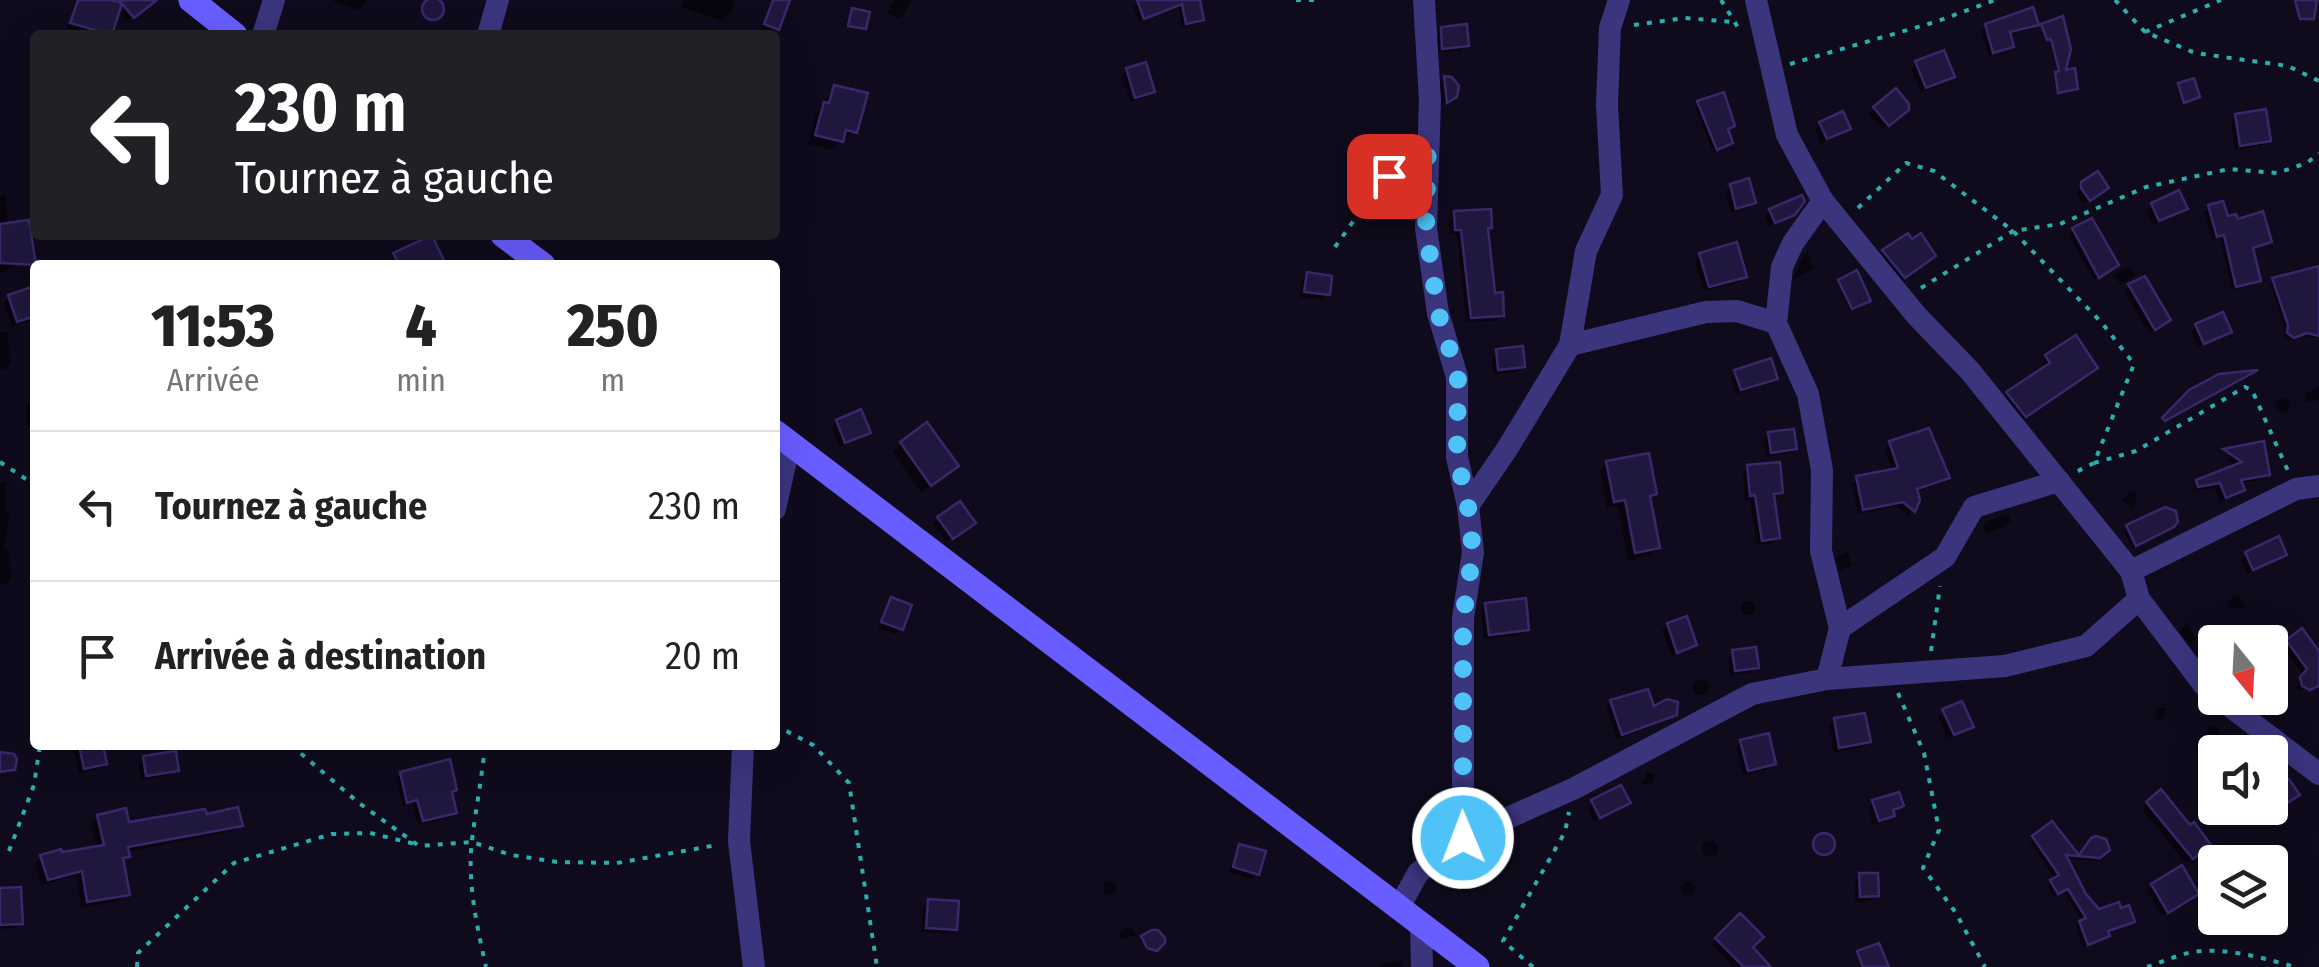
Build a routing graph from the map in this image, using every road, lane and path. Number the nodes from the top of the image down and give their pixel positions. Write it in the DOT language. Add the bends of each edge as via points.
graph roads {
  1 [pos="190,0"];
  2 [pos="274,0"];
  3 [pos="498,0"];
  4 [pos="1296,0"];
  5 [pos="1319,0"];
  6 [pos="1424,0"];
  7 [pos="1619,0"];
  8 [pos="1721,0"];
  9 [pos="1756,0"];
  10 [pos="1995,0"];
  11 [pos="2114,0"];
  12 [pos="2221,0"];
  13 [pos="1733,22"];
  14 [pos="1610,28"];
  15 [pos="229,30"];
  16 [pos="265,30"];
  17 [pos="489,30"];
  18 [pos="2145,32"];
  19 [pos="1769,60"];
  20 [pos="2319,80"];
  21 [pos="1428,143"];
  22 [pos="2319,153"];
  23 [pos="1823,201"];
  24 [pos="1840,224"];
  25 [pos="2013,231"];
  26 [pos="510,240"];
  27 [pos="1335,247"];
  28 [pos="536,260"];
  29 [pos="1916,316"];
  30 [pos="1776,323"];
  31 [pos="1570,345"];
  32 [pos="783,437"];
  33 [pos="0,462"];
  34 [pos="2094,463"];
  35 [pos="780,464"];
  36 [pos="2059,481"];
  37 [pos="30,482"];
  38 [pos="2308,487"];
  39 [pos="1468,506"];
  40 [pos="1945,556"];
  41 [pos="2131,571"];
  42 [pos="2139,599"];
  43 [pos="1840,628"];
  44 [pos="1928,673"];
  45 [pos="1890,675"];
  46 [pos="2198,677"];
  47 [pos="1827,679"];
  48 [pos="2242,715"];
  49 [pos="780,728"];
  50 [pos="39,750"];
  51 [pos="297,750"];
  52 [pos="485,750"];
  53 [pos="743,750"];
  54 [pos="2319,774"];
  55 [pos="1575,788"];
  56 [pos="1463,838"];
  57 [pos="739,841"];
  58 [pos="472,842"];
  59 [pos="419,846"];
  60 [pos="8,851"];
  61 [pos="1398,909"];
  62 [pos="1420,925"];
  63 [pos="136,967"];
  64 [pos="486,967"];
  65 [pos="754,967"];
  66 [pos="877,967"];
  67 [pos="1422,967"];
  68 [pos="1477,967"];
  69 [pos="1533,967"];
  70 [pos="1984,967"];
  71 [pos="2147,967"];
  72 [pos="2294,967"];
  1 -- 15 [label="main road"];
  2 -- 16 [label="street"];
  3 -- 17 [label="street"];
  4 -- 5 [label="path"];
  6 -- 21 [label="street"];
  7 -- 14 [label="street"];
  8 -- 13 [label="path"];
  9 -- 19 [label="street"];
  10 -- 19 [label="path" via="1795,65"];
  11 -- 18 [label="path"];
  12 -- 18 [label="path"];
  13 -- 14 [label="path" via="1685,18"];
  13 -- 19 [label="path"];
  14 -- 31 [label="street" via="1612,195 1586,251"];
  18 -- 20 [label="path" via="2195,53 2288,66"];
  19 -- 23 [label="street" via="1787,135"];
  21 -- 27 [label="path" via="1389,176"];
  21 -- 39 [label="street" via="1426,228 1438,312 1458,376 1457,457"];
  22 -- 25 [label="path" via="2277,173 2229,169 2146,187 2060,224"];
  23 -- 24 [label="street"];
  23 -- 30 [label="street" via="1782,267"];
  24 -- 25 [label="path" via="1906,163 1934,171"];
  24 -- 29 [label="street"];
  25 -- 29 [label="path" via="1917,291"];
  25 -- 34 [label="path" via="2134,364"];
  26 -- 28 [label="main road"];
  29 -- 36 [label="street"];
  30 -- 31 [label="street" via="1737,311 1706,312"];
  30 -- 43 [label="street" via="1808,394 1822,470 1821,551"];
  31 -- 39 [label="street"];
  32 -- 35 [label="street"];
  32 -- 61 [label="main road"];
  33 -- 37 [label="path"];
  34 -- 36 [label="path"];
  34 -- 38 [label="path" via="2136,451 2245,388"];
  36 -- 40 [label="street" via="1974,507"];
  36 -- 41 [label="street"];
  38 -- 41 [label="street"];
  39 -- 56 [label="street" via="1473,552 1463,618"];
  40 -- 43 [label="street"];
  40 -- 44 [label="path"];
  41 -- 42 [label="street"];
  42 -- 44 [label="street" via="2086,646 2004,666"];
  42 -- 46 [label="street"];
  43 -- 47 [label="street"];
  44 -- 45 [label="street"];
  45 -- 47 [label="street"];
  45 -- 70 [label="path" via="1924,753 1938,830 1923,868"];
  47 -- 55 [label="street" via="1752,694"];
  48 -- 54 [label="street"];
  49 -- 66 [label="path" via="813,745 849,782"];
  50 -- 60 [label="path" via="34,784"];
  51 -- 59 [label="path"];
  52 -- 58 [label="path"];
  53 -- 57 [label="street"];
  55 -- 56 [label="street"];
  55 -- 69 [label="path" via="1565,832 1503,941"];
  56 -- 61 [label="street" via="1418,873"];
  57 -- 58 [label="path" via="618,864 556,862"];
  57 -- 65 [label="street"];
  58 -- 59 [label="path"];
  58 -- 64 [label="path" via="474,913"];
  59 -- 63 [label="path" via="370,833 332,834 234,864 138,953"];
  61 -- 62 [label="main road"];
  62 -- 67 [label="street"];
  62 -- 68 [label="main road"];
  71 -- 72 [label="path" via="2205,952"];
}
